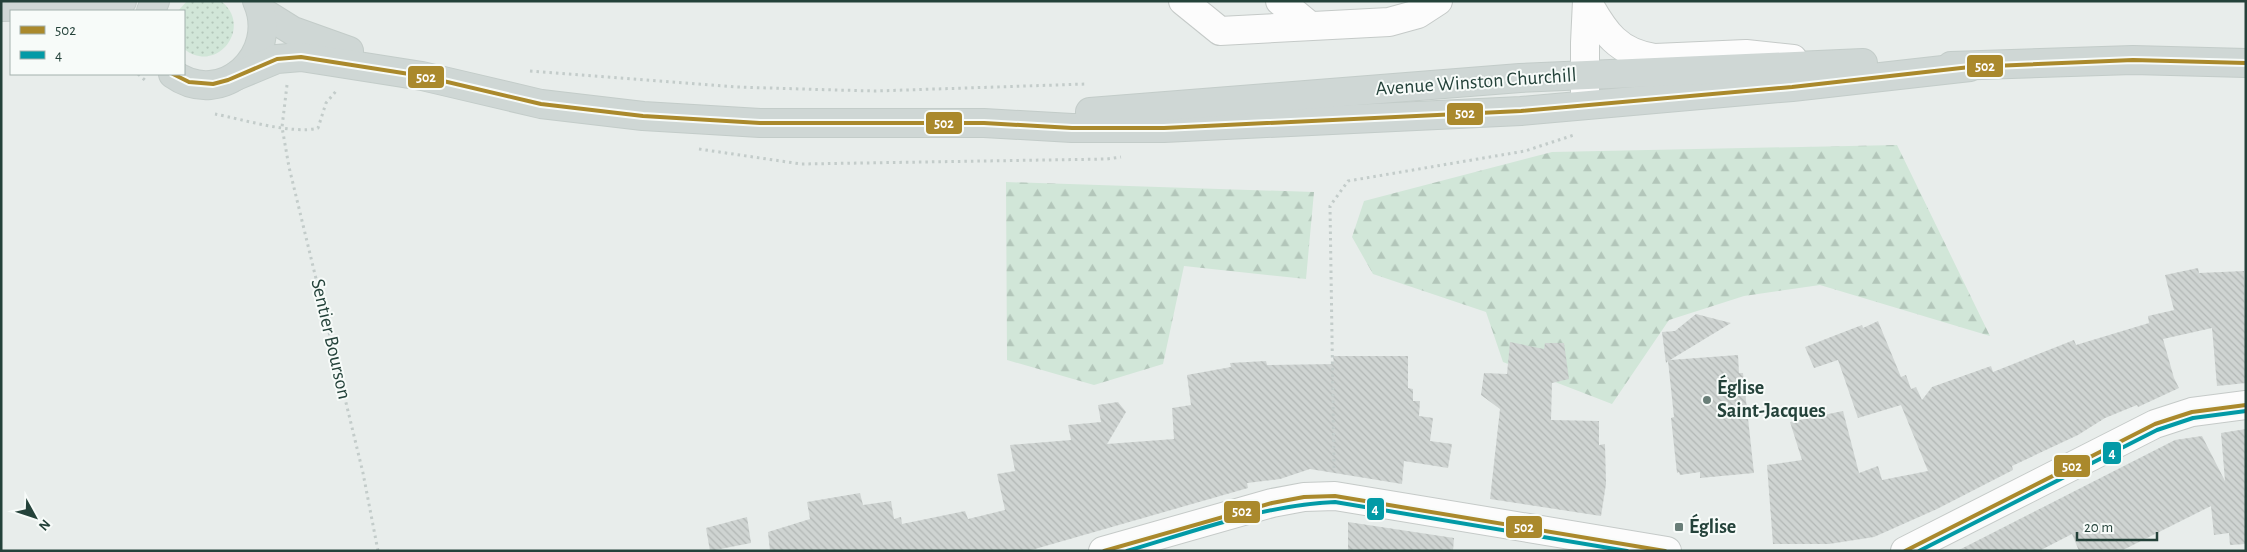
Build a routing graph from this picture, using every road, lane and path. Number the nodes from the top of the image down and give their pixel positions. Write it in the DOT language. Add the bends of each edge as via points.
graph roads {
  1 [pos="122,1"];
  2 [pos="1183,1"];
  3 [pos="1280,1"];
  4 [pos="1438,1"];
  5 [pos="1587,1"];
  6 [pos="259,6"];
  7 [pos="1,7"];
  8 [pos="1309,26"];
  9 [pos="2246,63"];
  10 [pos="1829,64"];
  11 [pos="1970,67"];
  12 [pos="524,71"];
  13 [pos="175,75"];
  14 [pos="1585,75"];
  15 [pos="236,76"];
  16 [pos="422,76"];
  17 [pos="288,78"];
  18 [pos="1091,83"];
  19 [pos="1585,105"];
  20 [pos="984,123"];
  21 [pos="2246,405"];
  22 [pos="1335,496"];
  23 [pos="378,551"];
  24 [pos="1103,551"];
  25 [pos="1667,551"];
  26 [pos="1905,551"];
  1 -- 7 [label="main road"];
  2 -- 8 [label="street" via="1220,31"];
  3 -- 8 [label="street"];
  4 -- 8 [label="street" via="1418,14 1389,22"];
  5 -- 10 [label="street" via="1611,38 1642,56 1757,54"];
  5 -- 14 [label="street"];
  6 -- 15 [label="main road" via="264,31 259,50 251,63"];
  6 -- 16 [label="main road, Avenue Winston Churchill" via="284,26 304,36"];
  9 -- 11 [label="main road, Avenue Winston Churchill" via="2133,60"];
  10 -- 11 [label="main road, Avenue Winston Churchill"];
  10 -- 14 [label="main road, Avenue Winston Churchill"];
  11 -- 19 [label="main road, Avenue Winston Churchill"];
  12 -- 18 [label="path" via="736,87 876,91"];
  13 -- 15 [label="main road, Avenue Winston Churchill" via="203,84 223,82"];
  14 -- 19 [label="street"];
  14 -- 20 [label="main road, Avenue Winston Churchill" via="1218,101"];
  15 -- 16 [label="main road, Avenue Winston Churchill" via="267,62 289,57"];
  16 -- 20 [label="main road, Avenue Winston Churchill" via="541,104 643,116 760,123"];
  17 -- 23 [label="path, Sentier Bourson" via="282,127 289,167 363,473"];
  19 -- 20 [label="main road, Avenue Winston Churchill" via="1173,128 1072,128"];
  19 -- 22 [label="path" via="1575,135 1525,151 1348,181 1330,206"];
  21 -- 26 [label="street" via="2192,412 2155,424"];
  22 -- 24 [label="street" via="1272,502"];
  22 -- 25 [label="street"];
}
